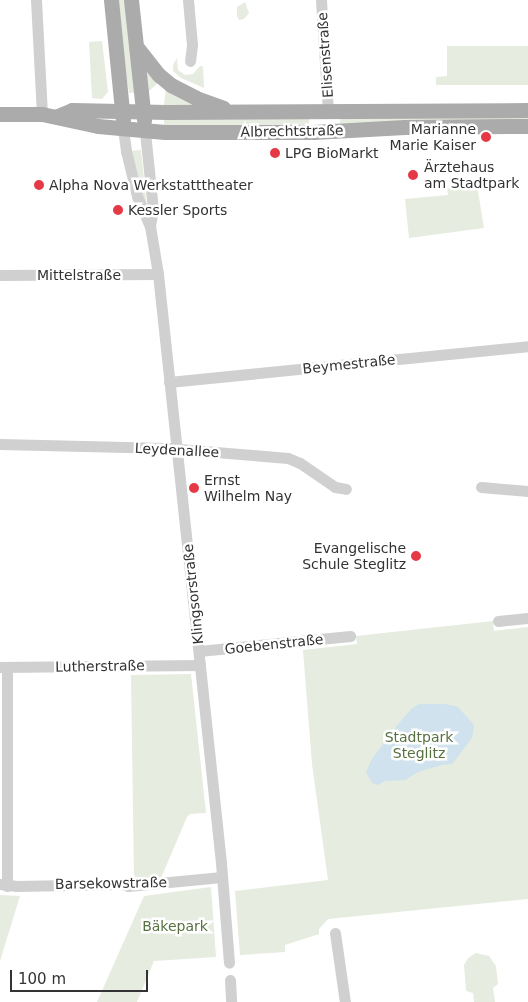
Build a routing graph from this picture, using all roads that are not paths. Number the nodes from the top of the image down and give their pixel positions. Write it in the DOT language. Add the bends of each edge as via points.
graph roads {
  1 [pos="36,0"];
  2 [pos="111,0"];
  3 [pos="131,0"];
  4 [pos="188,0"];
  5 [pos="321,0"];
  6 [pos="135,45"];
  7 [pos="190,61"];
  8 [pos="528,110"];
  9 [pos="122,111"];
  10 [pos="143,111"];
  11 [pos="332,111"];
  12 [pos="234,112"];
  13 [pos="0,114"];
  14 [pos="42,114"];
  15 [pos="58,116"];
  16 [pos="528,126"];
  17 [pos="123,129"];
  18 [pos="338,131"];
  19 [pos="145,132"];
  20 [pos="150,226"];
  21 [pos="158,274"];
  22 [pos="0,275"];
  23 [pos="528,346"];
  24 [pos="169,382"];
  25 [pos="0,444"];
  26 [pos="177,449"];
  27 [pos="481,488"];
  28 [pos="346,489"];
  29 [pos="528,491"];
  30 [pos="528,618"];
  31 [pos="498,621"];
  32 [pos="350,636"];
  33 [pos="199,652"];
  34 [pos="200,664"];
  35 [pos="4,667"];
  36 [pos="222,877"];
  37 [pos="4,885"];
  38 [pos="335,933"];
  39 [pos="229,963"];
  40 [pos="230,980"];
  41 [pos="231,1002"];
  42 [pos="345,1002"];
  1 -- 14 [label="street"];
  2 -- 9 [label="main road"];
  3 -- 6 [label="main road"];
  4 -- 7 [label="street" via="192,45"];
  5 -- 11 [label="street, Elisenstraße"];
  6 -- 10 [label="main road"];
  6 -- 12 [label="main road" via="171,85"];
  8 -- 11 [label="main road, Albrechtstraße"];
  9 -- 10 [label="main road, Albrechtstraße"];
  9 -- 15 [label="main road, Albrechtstraße" via="72,110"];
  9 -- 17 [label="main road"];
  10 -- 12 [label="main road, Albrechtstraße"];
  10 -- 19 [label="main road"];
  11 -- 12 [label="main road, Albrechtstraße"];
  11 -- 18 [label="main road"];
  13 -- 14 [label="main road, Albrechtstraße"];
  14 -- 15 [label="main road, Albrechtstraße"];
  15 -- 17 [label="main road, Albrechtstraße"];
  16 -- 18 [label="main road, Albrechtstraße"];
  17 -- 19 [label="main road, Albrechtstraße"];
  17 -- 20 [label="street, Klingsorstraße" via="137,196"];
  18 -- 19 [label="main road, Albrechtstraße"];
  19 -- 20 [label="street, Klingsorstraße" via="154,210"];
  20 -- 21 [label="street, Klingsorstraße"];
  21 -- 22 [label="street, Mittelstraße"];
  21 -- 24 [label="street, Klingsorstraße"];
  23 -- 24 [label="street, Beymestraße"];
  24 -- 26 [label="street, Klingsorstraße"];
  25 -- 26 [label="street, Leydenallee"];
  26 -- 28 [label="street, Leydenallee" via="288,458 335,487"];
  26 -- 33 [label="street, Klingsorstraße"];
  27 -- 29 [label="street"];
  30 -- 31 [label="street"];
  32 -- 33 [label="street, Goebenstraße"];
  33 -- 34 [label="street, Klingsorstraße"];
  34 -- 35 [label="street, Lutherstraße"];
  34 -- 36 [label="street, Klingsorstraße"];
  35 -- 37 [label="street"];
  36 -- 37 [label="street, Barsekowstraße" via="128,886"];
  36 -- 39 [label="street, Klingsorstraße"];
  38 -- 42 [label="street"];
  40 -- 41 [label="street"];
}
